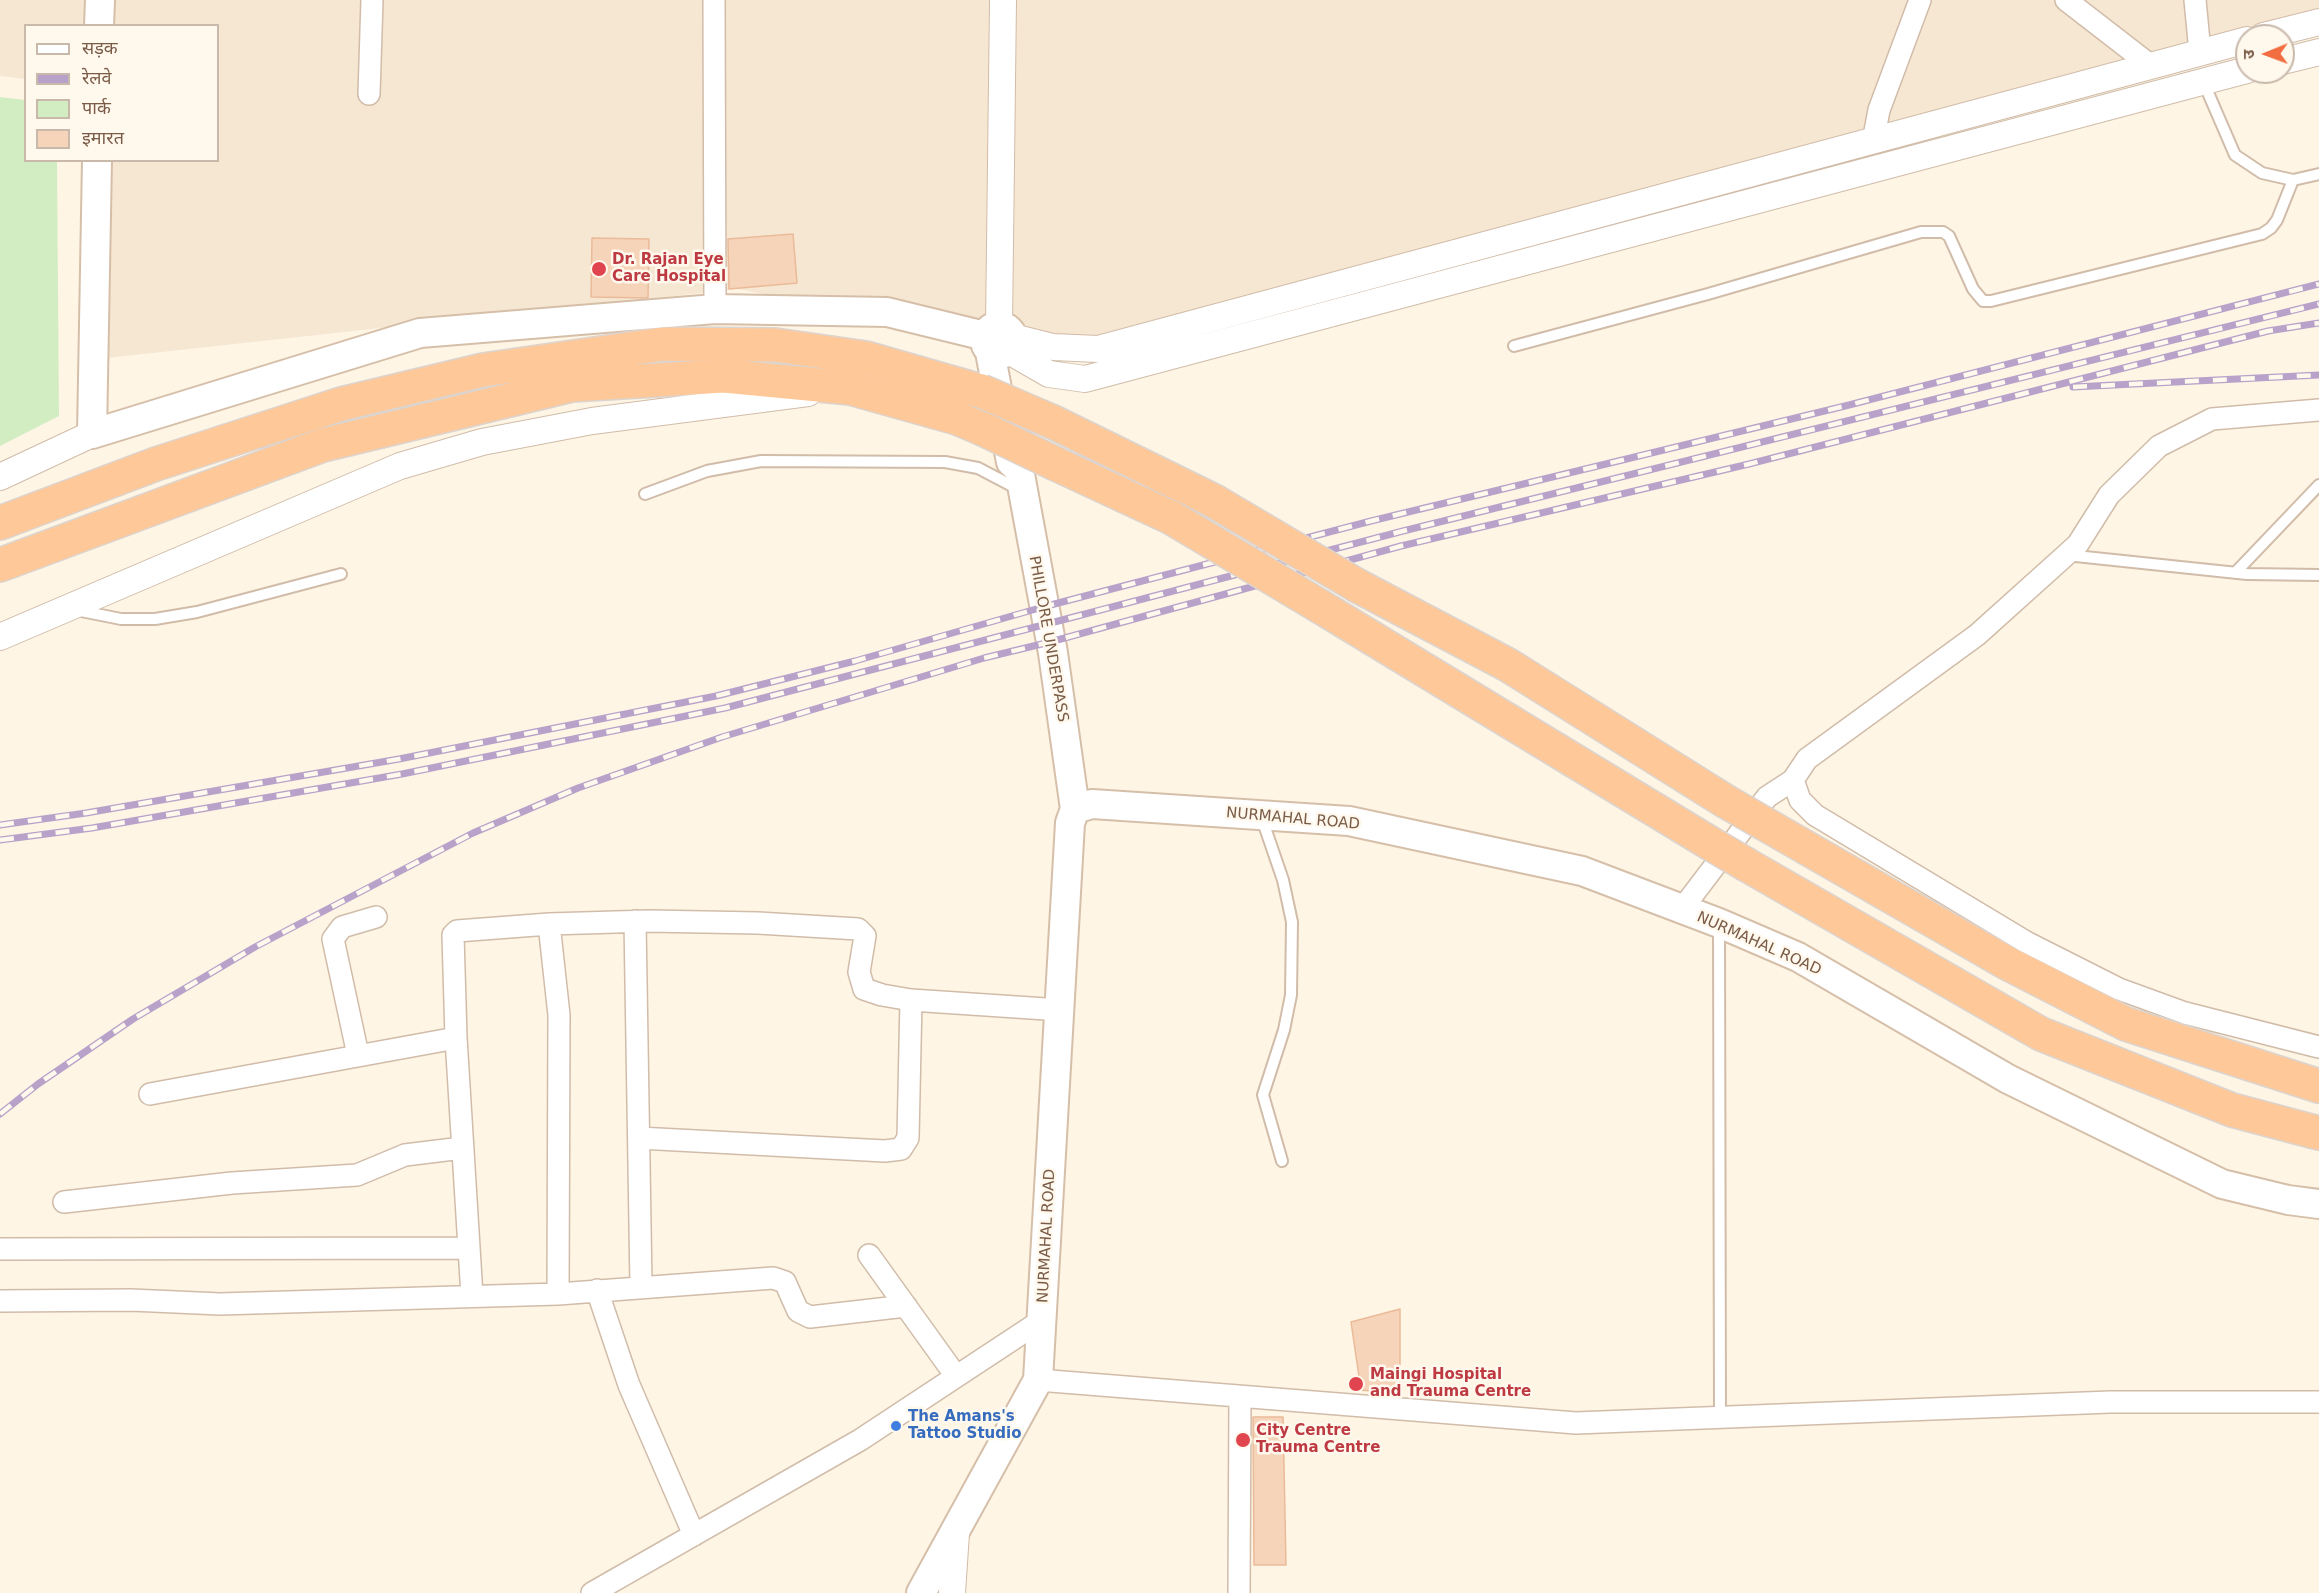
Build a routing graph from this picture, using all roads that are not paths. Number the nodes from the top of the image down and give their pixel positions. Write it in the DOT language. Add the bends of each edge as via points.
graph roads {
  1 [pos="100,0"];
  2 [pos="372,0"];
  3 [pos="714,0"];
  4 [pos="1003,0"];
  5 [pos="1920,0"];
  6 [pos="2066,0"];
  7 [pos="2195,0"];
  8 [pos="2319,22"];
  9 [pos="99,24"];
  10 [pos="2295,28"];
  11 [pos="2235,43"];
  12 [pos="2200,52"];
  13 [pos="2319,52"];
  14 [pos="2295,58"];
  15 [pos="2150,65"];
  16 [pos="2235,73"];
  17 [pos="2203,81"];
  18 [pos="369,94"];
  19 [pos="1873,142"];
  20 [pos="97,162"];
  21 [pos="2319,174"];
  22 [pos="2293,180"];
  23 [pos="715,309"];
  24 [pos="1001,342"];
  25 [pos="1514,346"];
  26 [pos="850,388"];
  27 [pos="2319,410"];
  28 [pos="92,434"];
  29 [pos="0,477"];
  30 [pos="1021,480"];
  31 [pos="2319,485"];
  32 [pos="645,494"];
  33 [pos="0,523"];
  34 [pos="2066,555"];
  35 [pos="0,565"];
  36 [pos="2235,573"];
  37 [pos="341,574"];
  38 [pos="2319,575"];
  39 [pos="67,608"];
  40 [pos="0,637"];
  41 [pos="1793,780"];
  42 [pos="1075,809"];
  43 [pos="1261,816"];
  44 [pos="1682,909"];
  45 [pos="376,917"];
  46 [pos="635,921"];
  47 [pos="1719,923"];
  48 [pos="549,924"];
  49 [pos="911,1000"];
  50 [pos="1061,1010"];
  51 [pos="456,1038"];
  52 [pos="2319,1047"];
  53 [pos="358,1055"];
  54 [pos="2319,1086"];
  55 [pos="150,1094"];
  56 [pos="2319,1133"];
  57 [pos="639,1138"];
  58 [pos="462,1148"];
  59 [pos="1282,1161"];
  60 [pos="64,1202"];
  61 [pos="2319,1204"];
  62 [pos="0,1248"];
  63 [pos="468,1248"];
  64 [pos="869,1255"];
  65 [pos="641,1286"];
  66 [pos="597,1290"];
  67 [pos="558,1293"];
  68 [pos="472,1296"];
  69 [pos="0,1301"];
  70 [pos="906,1306"];
  71 [pos="1042,1320"];
  72 [pos="956,1376"];
  73 [pos="1038,1380"];
  74 [pos="1240,1397"];
  75 [pos="2319,1402"];
  76 [pos="1720,1418"];
  77 [pos="956,1533"];
  78 [pos="694,1535"];
  79 [pos="592,1593"];
  80 [pos="921,1593"];
  81 [pos="952,1593"];
  82 [pos="1239,1593"];
  1 -- 9 [label="main road"];
  2 -- 18 [label="street"];
  3 -- 23 [label="street"];
  4 -- 24 [label="street"];
  5 -- 19 [label="street" via="1880,110"];
  6 -- 15 [label="street"];
  7 -- 12 [label="street"];
  8 -- 10 [label="street"];
  11 -- 12 [label="street"];
  12 -- 15 [label="street"];
  13 -- 14 [label="street"];
  15 -- 19 [label="street"];
  16 -- 17 [label="street"];
  17 -- 22 [label="lane" via="2235,155 2262,173"];
  17 -- 24 [label="street" via="1085,379 1049,374"];
  19 -- 24 [label="street" via="1098,349"];
  20 -- 28 [label="main road"];
  21 -- 22 [label="lane"];
  22 -- 25 [label="lane" via="2277,220 2262,234 1991,301 1983,301 1973,289 1949,236 1943,232 1922,232"];
  23 -- 24 [label="main road" via="887,312"];
  23 -- 28 [label="main road" via="420,333"];
  24 -- 30 [label="main road, PHILLORE UNDERPASS" via="1027,460"];
  26 -- 35 [label="highway" via="724,376 572,385 323,445"];
  26 -- 39 [label="street" via="592,421 482,441 400,466"];
  26 -- 56 [label="highway, bridge" via="957,418 1172,518 1708,842 2041,1034 2232,1110"];
  27 -- 34 [label="street" via="2212,419 2159,446 2109,495 2078,544"];
  28 -- 29 [label="street"];
  30 -- 32 [label="lane" via="945,462 760,461 706,471"];
  30 -- 42 [label="main road, PHILLORE UNDERPASS" via="1053,653"];
  31 -- 36 [label="lane"];
  33 -- 54 [label="highway, bridge" via="156,464 341,404 483,370 663,344 775,345 866,358 981,391 1214,501 1358,586 1509,665 1765,825 2005,962 2126,1024"];
  34 -- 36 [label="lane"];
  34 -- 41 [label="street" via="1977,635 1807,759"];
  36 -- 38 [label="lane"];
  37 -- 39 [label="lane" via="198,612 155,619 121,619"];
  39 -- 40 [label="street"];
  41 -- 44 [label="street" via="1767,797"];
  41 -- 52 [label="street" via="1800,800 1815,815 2036,947 2119,988 2185,1013"];
  42 -- 43 [label="main road, NURMAHAL ROAD" via="1092,804"];
  42 -- 50 [label="main road, NURMAHAL ROAD" via="1070,823"];
  43 -- 44 [label="main road, NURMAHAL ROAD" via="1349,821 1581,871"];
  43 -- 59 [label="lane" via="1283,880 1292,922 1291,995 1263,1095"];
  44 -- 47 [label="main road, NURMAHAL ROAD"];
  45 -- 53 [label="street" via="342,927 333,939"];
  46 -- 48 [label="street"];
  46 -- 49 [label="street" via="861,930 865,936 859,972 864,989"];
  46 -- 57 [label="street"];
  47 -- 61 [label="main road, NURMAHAL ROAD" via="1798,957 2008,1079 2222,1184"];
  47 -- 76 [label="lane"];
  48 -- 51 [label="street" via="454,933"];
  48 -- 67 [label="street" via="559,1015"];
  49 -- 50 [label="street"];
  49 -- 57 [label="street" via="908,1138 901,1149"];
  50 -- 71 [label="main road, NURMAHAL ROAD"];
  51 -- 53 [label="street"];
  51 -- 58 [label="street"];
  53 -- 55 [label="street"];
  57 -- 65 [label="street"];
  58 -- 60 [label="street" via="405,1155 357,1175 232,1183"];
  58 -- 63 [label="street"];
  62 -- 63 [label="street"];
  63 -- 68 [label="street"];
  64 -- 70 [label="street"];
  65 -- 66 [label="street"];
  65 -- 70 [label="street" via="780,1279 789,1286 798,1311 810,1317"];
  66 -- 67 [label="street"];
  66 -- 78 [label="street" via="629,1385"];
  67 -- 68 [label="street"];
  68 -- 69 [label="street" via="219,1304 120,1299"];
  70 -- 72 [label="street"];
  71 -- 72 [label="street"];
  71 -- 73 [label="main road, NURMAHAL ROAD"];
  72 -- 78 [label="street" via="860,1440"];
  73 -- 74 [label="street"];
  73 -- 77 [label="main road, NURMAHAL ROAD"];
  74 -- 76 [label="street" via="1576,1423"];
  74 -- 82 [label="street"];
  75 -- 76 [label="street" via="2110,1402"];
  77 -- 80 [label="main road, NURMAHAL ROAD"];
  77 -- 81 [label="street"];
  78 -- 79 [label="street"];
}
